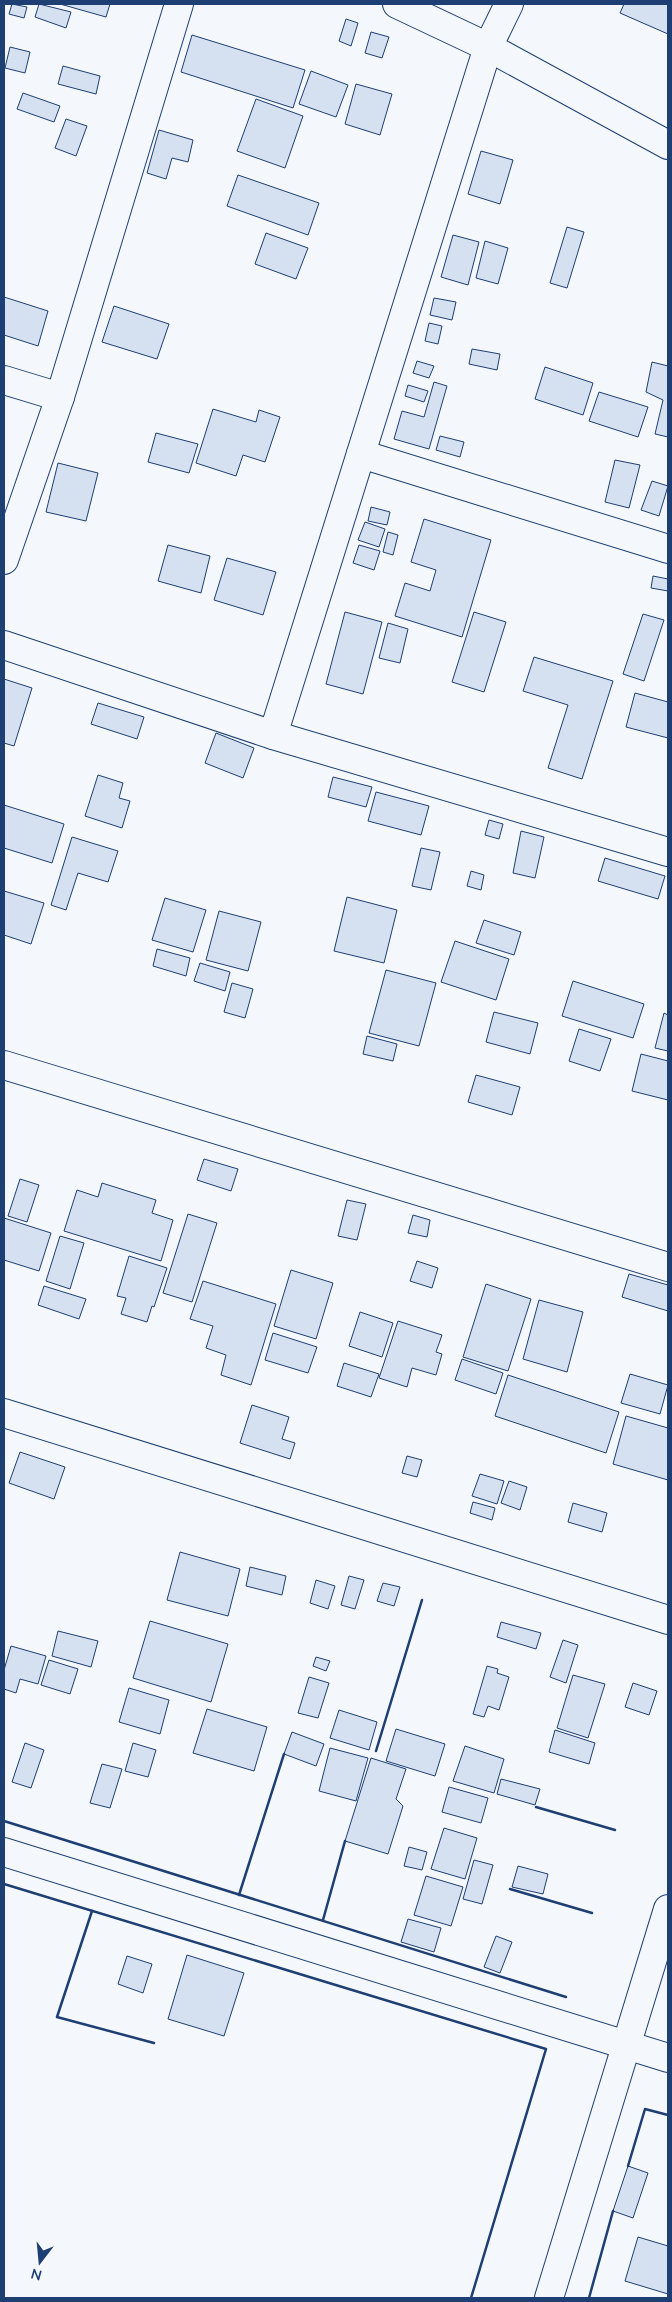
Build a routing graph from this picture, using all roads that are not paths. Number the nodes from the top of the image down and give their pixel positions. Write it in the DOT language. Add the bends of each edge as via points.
graph roads {
  1 [pos="179,4"];
  2 [pos="398,4"];
  3 [pos="509,4"];
  4 [pos="488,47"];
  5 [pos="668,145"];
  6 [pos="4,380"];
  7 [pos="60,397"];
  8 [pos="362,454"];
  9 [pos="668,549"];
  10 [pos="4,560"];
  11 [pos="4,645"];
  12 [pos="273,735"];
  13 [pos="668,852"];
  14 [pos="4,1065"];
  15 [pos="668,1267"];
  16 [pos="4,1413"];
  17 [pos="668,1620"];
  18 [pos="4,1852"];
  19 [pos="668,1910"];
  20 [pos="629,2044"];
  21 [pos="668,2058"];
  22 [pos="549,2298"];
  1 -- 7 [label="street"];
  2 -- 4 [label="street"];
  3 -- 4 [label="street"];
  4 -- 5 [label="street"];
  4 -- 8 [label="street"];
  6 -- 7 [label="street"];
  7 -- 10 [label="street"];
  8 -- 9 [label="street"];
  8 -- 12 [label="street"];
  11 -- 12 [label="street"];
  12 -- 13 [label="street"];
  14 -- 15 [label="street"];
  16 -- 17 [label="street"];
  18 -- 20 [label="street"];
  19 -- 20 [label="street"];
  20 -- 21 [label="street"];
  20 -- 22 [label="street"];
}
